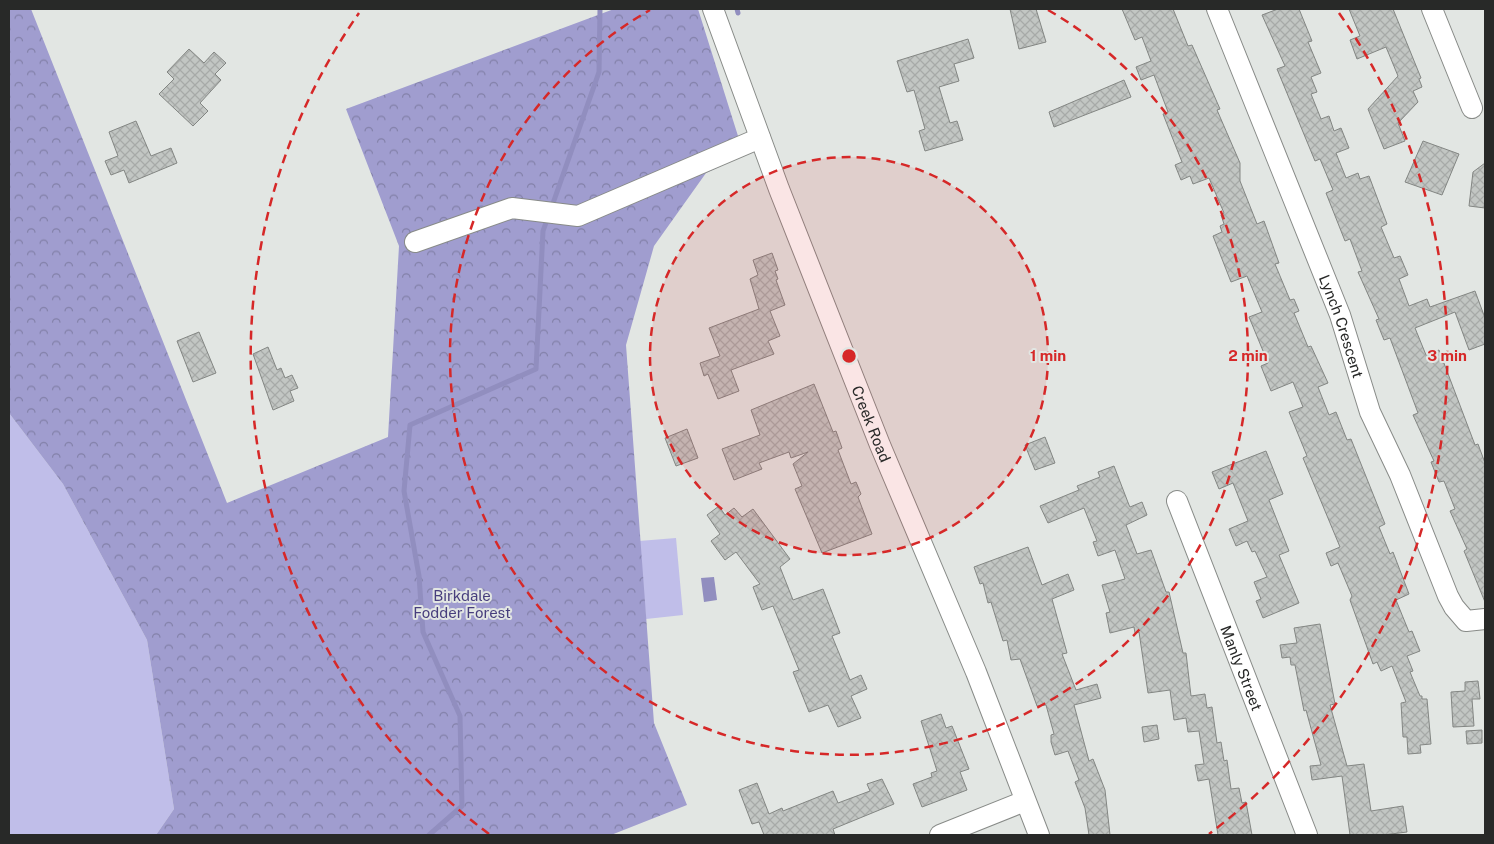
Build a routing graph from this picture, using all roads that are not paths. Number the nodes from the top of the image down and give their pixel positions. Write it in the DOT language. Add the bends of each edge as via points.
graph roads {
  1 [pos="713,9"];
  2 [pos="1217,9"];
  3 [pos="1432,9"];
  4 [pos="1472,108"];
  5 [pos="760,138"];
  6 [pos="414,242"];
  7 [pos="1177,501"];
  8 [pos="1485,619"];
  9 [pos="1026,801"];
  10 [pos="940,835"];
  11 [pos="1039,835"];
  12 [pos="1307,835"];
  1 -- 5 [label="street, Creek Road"];
  2 -- 8 [label="street, Lynch Crescent" via="1340,315 1370,412 1400,474 1448,596 1466,621"];
  3 -- 4 [label="street"];
  5 -- 6 [label="street" via="578,216 512,208"];
  5 -- 9 [label="street, Creek Road" via="880,445 976,672"];
  7 -- 12 [label="street, Manly Street"];
  9 -- 10 [label="street"];
  9 -- 11 [label="street, Creek Road"];
}
